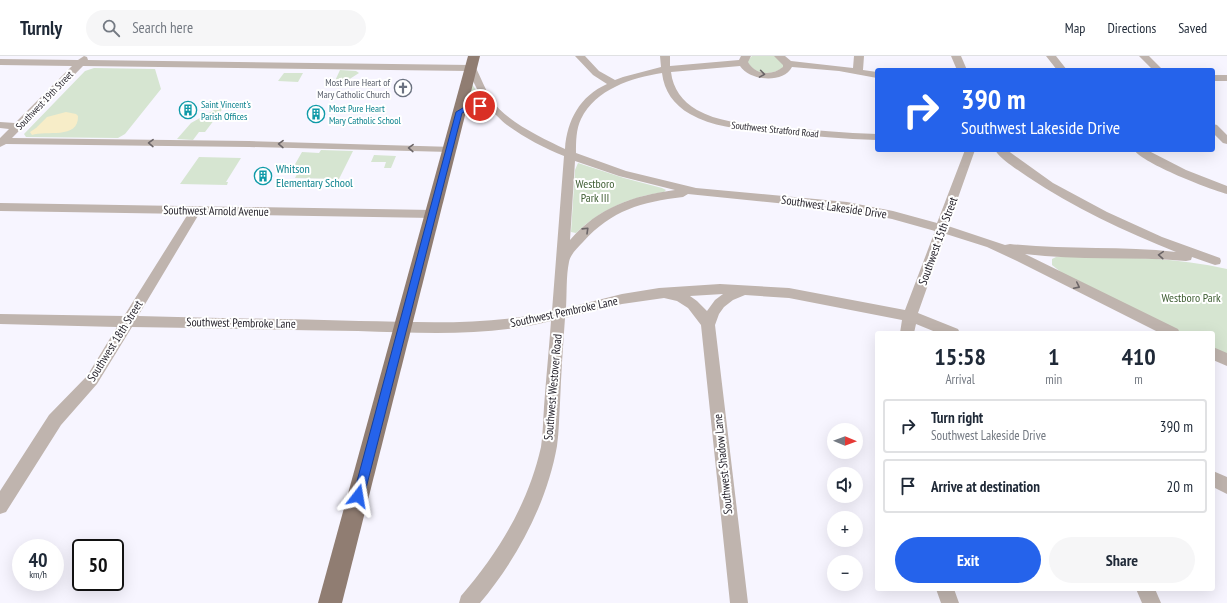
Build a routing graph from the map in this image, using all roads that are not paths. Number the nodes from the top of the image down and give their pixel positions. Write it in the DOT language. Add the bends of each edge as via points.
graph roads {
  1 [pos="277,56"];
  2 [pos="378,56"];
  3 [pos="580,56"];
  4 [pos="665,56"];
  5 [pos="780,56"];
  6 [pos="859,56"];
  7 [pos="956,56"];
  8 [pos="1051,56"];
  9 [pos="1144,56"];
  10 [pos="84,59"];
  11 [pos="745,60"];
  12 [pos="0,62"];
  13 [pos="472,62"];
  14 [pos="788,64"];
  15 [pos="271,66"];
  16 [pos="373,67"];
  17 [pos="961,68"];
  18 [pos="1060,68"];
  19 [pos="1156,68"];
  20 [pos="666,70"];
  21 [pos="858,71"];
  22 [pos="875,75"];
  23 [pos="1215,78"];
  24 [pos="1227,78"];
  25 [pos="614,84"];
  26 [pos="493,108"];
  27 [pos="459,112"];
  28 [pos="0,125"];
  29 [pos="19,126"];
  30 [pos="1215,129"];
  31 [pos="875,137"];
  32 [pos="1227,141"];
  33 [pos="2,143"];
  34 [pos="450,149"];
  35 [pos="969,152"];
  36 [pos="1002,152"];
  37 [pos="1142,152"];
  38 [pos="570,156"];
  39 [pos="1227,190"];
  40 [pos="696,192"];
  41 [pos="0,207"];
  42 [pos="196,210"];
  43 [pos="433,214"];
  44 [pos="943,229"];
  45 [pos="1136,231"];
  46 [pos="992,244"];
  47 [pos="1054,253"];
  48 [pos="1135,253"];
  49 [pos="562,261"];
  50 [pos="1221,263"];
  51 [pos="1056,275"];
  52 [pos="746,290"];
  53 [pos="659,293"];
  54 [pos="559,315"];
  55 [pos="910,316"];
  56 [pos="0,319"];
  57 [pos="128,321"];
  58 [pos="708,325"];
  59 [pos="403,327"];
  60 [pos="907,331"];
  61 [pos="948,331"];
  62 [pos="1169,331"];
  63 [pos="1215,354"];
  64 [pos="1227,360"];
  65 [pos="1215,479"];
  66 [pos="1227,486"];
  67 [pos="0,506"];
  68 [pos="946,591"];
  69 [pos="1146,591"];
  70 [pos="330,603"];
  71 [pos="468,603"];
  72 [pos="739,603"];
  73 [pos="950,603"];
  74 [pos="1152,603"];
  1 -- 15 [label="street"];
  2 -- 16 [label="street"];
  3 -- 25 [label="street" via="596,73"];
  4 -- 20 [label="street, Southwest Stratford Road"];
  5 -- 14 [label="street"];
  6 -- 21 [label="street"];
  7 -- 17 [label="street"];
  8 -- 18 [label="street"];
  9 -- 19 [label="street"];
  10 -- 12 [label="street"];
  10 -- 15 [label="street"];
  10 -- 29 [label="street, Southwest 19th Street"];
  11 -- 14 [label="street, Southwest Westover Road, one-way" via="744,67 751,72 768,75 785,71"];
  11 -- 20 [label="street, Southwest Westover Road"];
  13 -- 16 [label="street"];
  13 -- 26 [label="street, Southwest Lakeside Drive" via="481,92"];
  13 -- 27 [label="main road"];
  14 -- 21 [label="street"];
  15 -- 16 [label="street"];
  20 -- 25 [label="street, Southwest Westover Road"];
  20 -- 31 [label="street, Southwest Stratford Road" via="672,92 691,110 713,120 749,127"];
  21 -- 22 [label="street"];
  23 -- 24 [label="street"];
  25 -- 38 [label="street, Southwest Westover Road" via="592,98 580,111 572,130"];
  26 -- 27 [label="street" via="476,106"];
  26 -- 38 [label="street, Southwest Lakeside Drive" via="524,132"];
  27 -- 34 [label="main road"];
  28 -- 29 [label="street"];
  29 -- 33 [label="street, Southwest 19th Street"];
  30 -- 32 [label="street"];
  34 -- 33 [label="street, one-way" via="250,144"];
  34 -- 43 [label="main road"];
  35 -- 44 [label="street, Southwest 15th Street"];
  36 -- 45 [label="street" via="1055,190 1099,215"];
  37 -- 39 [label="street" via="1194,179"];
  38 -- 40 [label="street, Southwest Lakeside Drive" via="623,174"];
  38 -- 49 [label="street, Southwest Westover Road"];
  40 -- 44 [label="street, Southwest Lakeside Drive" via="846,206"];
  49 -- 40 [label="street, Southwest Lakeside Drive, one-way" via="592,224 616,209 654,197"];
  41 -- 42 [label="street, Southwest Arnold Avenue"];
  42 -- 43 [label="street, Southwest Arnold Avenue"];
  42 -- 57 [label="street, Southwest 18th Street"];
  43 -- 59 [label="main road"];
  44 -- 46 [label="street, Southwest Lakeside Drive"];
  44 -- 55 [label="street, Southwest 15th Street"];
  45 -- 48 [label="street" via="1146,246"];
  45 -- 50 [label="street"];
  46 -- 47 [label="street, Southwest Lakeside Drive"];
  46 -- 51 [label="street, Southwest Lakeside Drive"];
  47 -- 48 [label="street, Southwest Lakeside Drive"];
  47 -- 51 [label="street" via="1048,255 1045,260"];
  50 -- 48 [label="street, Southwest Lakeside Drive, one-way" via="1180,256"];
  49 -- 54 [label="street, Southwest Westover Road"];
  51 -- 62 [label="street, Southwest Lakeside Drive, one-way"];
  52 -- 53 [label="street, Southwest Pembroke Lane" via="713,289"];
  52 -- 55 [label="street, Southwest Pembroke Lane" via="789,293"];
  52 -- 58 [label="street" via="732,294 718,304 710,316"];
  53 -- 54 [label="street, Southwest Pembroke Lane" via="622,299"];
  53 -- 58 [label="street, Southwest Shadow Lane" via="684,298 703,314"];
  54 -- 59 [label="street, Southwest Pembroke Lane" via="516,324"];
  54 -- 71 [label="street, Southwest Westover Road" via="549,439 542,474 509,548"];
  55 -- 60 [label="street, Southwest 15th Street"];
  55 -- 61 [label="street, Southwest Pembroke Lane"];
  56 -- 57 [label="street, Southwest Pembroke Lane"];
  57 -- 59 [label="street, Southwest Pembroke Lane"];
  57 -- 67 [label="street, Southwest 18th Street" via="92,380 55,420"];
  58 -- 72 [label="street, Southwest Shadow Lane"];
  59 -- 70 [label="main road"];
  63 -- 64 [label="street"];
  65 -- 66 [label="street"];
  68 -- 73 [label="street"];
  69 -- 74 [label="street"];
}
